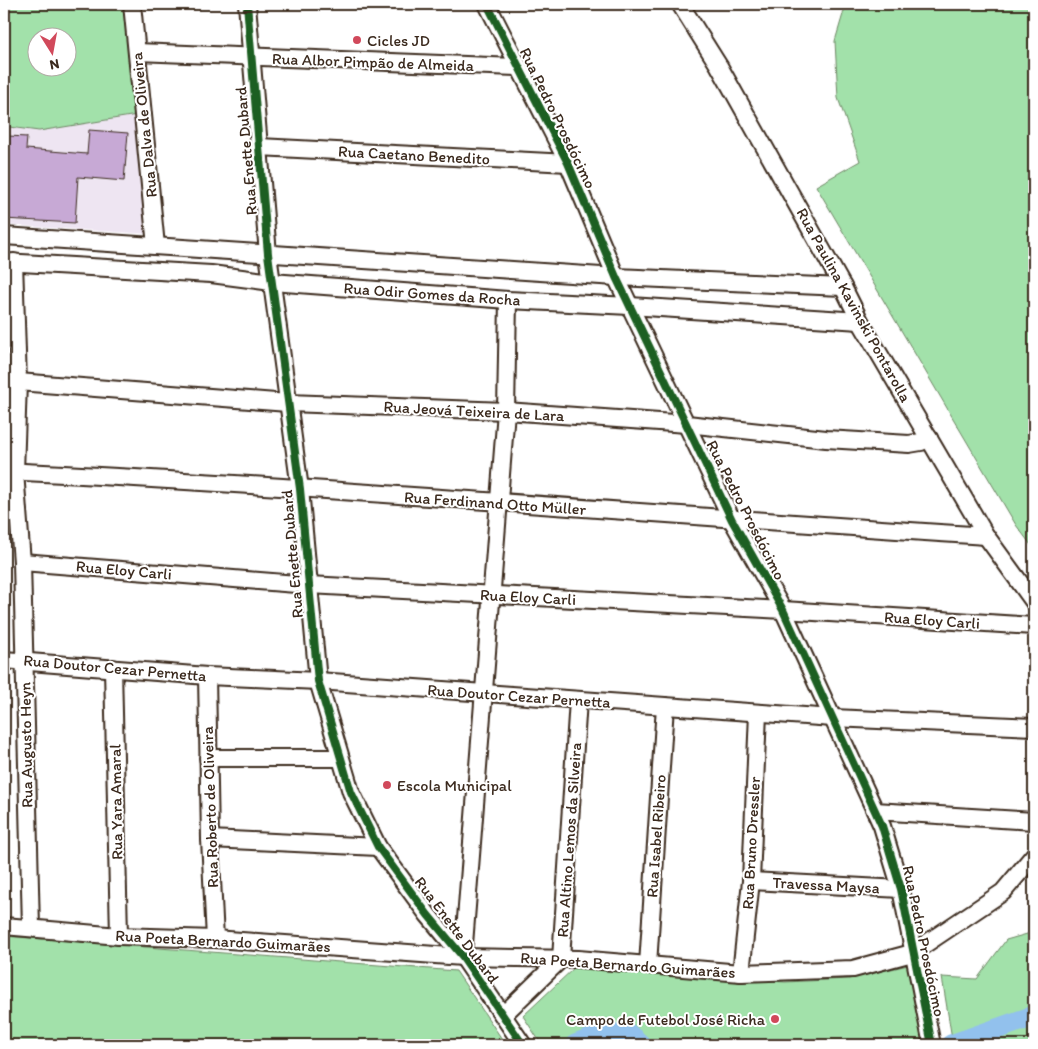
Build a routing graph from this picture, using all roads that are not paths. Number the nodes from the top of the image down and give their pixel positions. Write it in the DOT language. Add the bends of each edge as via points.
graph roads {
  1 [pos="132,4"];
  2 [pos="247,4"];
  3 [pos="487,4"];
  4 [pos="680,4"];
  5 [pos="137,52"];
  6 [pos="252,58"];
  7 [pos="518,67"];
  8 [pos="259,147"];
  9 [pos="568,163"];
  10 [pos="4,236"];
  11 [pos="156,246"];
  12 [pos="268,254"];
  13 [pos="9,262"];
  14 [pos="616,277"];
  15 [pos="272,282"];
  16 [pos="843,287"];
  17 [pos="508,300"];
  18 [pos="630,306"];
  19 [pos="860,321"];
  20 [pos="18,382"];
  21 [pos="288,403"];
  22 [pos="506,410"];
  23 [pos="687,424"];
  24 [pos="929,438"];
  25 [pos="9,472"];
  26 [pos="300,489"];
  27 [pos="499,503"];
  28 [pos="732,520"];
  29 [pos="986,536"];
  30 [pos="22,562"];
  31 [pos="309,585"];
  32 [pos="492,595"];
  33 [pos="1034,602"];
  34 [pos="783,610"];
  35 [pos="1034,626"];
  36 [pos="4,660"];
  37 [pos="24,661"];
  38 [pos="113,668"];
  39 [pos="207,676"];
  40 [pos="318,681"];
  41 [pos="484,693"];
  42 [pos="578,700"];
  43 [pos="665,706"];
  44 [pos="758,713"];
  45 [pos="833,718"];
  46 [pos="1034,727"];
  47 [pos="208,758"];
  48 [pos="340,758"];
  49 [pos="875,811"];
  50 [pos="1034,821"];
  51 [pos="210,839"];
  52 [pos="378,847"];
  53 [pos="1034,855"];
  54 [pos="751,881"];
  55 [pos="901,889"];
  56 [pos="4,926"];
  57 [pos="31,928"];
  58 [pos="119,936"];
  59 [pos="215,939"];
  60 [pos="912,954"];
  61 [pos="463,957"];
  62 [pos="561,959"];
  63 [pos="648,965"];
  64 [pos="741,973"];
  65 [pos="503,1015"];
  66 [pos="523,1045"];
  67 [pos="932,1045"];
  1 -- 5 [label="street, Rua Dalva de Oliveira"];
  2 -- 6 [label="street, Rua Enette Dubard"];
  3 -- 7 [label="street, Rua Pedro Prosdócimo"];
  4 -- 16 [label="street, Rua Paulina Kavinski Pontarolla" via="719,66"];
  5 -- 6 [label="street, Rua Albor Pimpão de Almeida"];
  5 -- 11 [label="street, Rua Dalva de Oliveira"];
  6 -- 7 [label="street, Rua Albor Pimpão de Almeida"];
  6 -- 8 [label="street, Rua Enette Dubard"];
  7 -- 9 [label="street, Rua Pedro Prosdócimo"];
  8 -- 9 [label="street, Rua Caetano Benedito"];
  8 -- 12 [label="street, Rua Enette Dubard"];
  9 -- 14 [label="street, Rua Pedro Prosdócimo"];
  10 -- 11 [label="street, Rua Odir Gomes da Rocha"];
  11 -- 12 [label="street, Rua Odir Gomes da Rocha"];
  12 -- 14 [label="street, Rua Odir Gomes da Rocha"];
  12 -- 15 [label="street, Rua Enette Dubard"];
  13 -- 15 [label="street, Rua Odir Gomes da Rocha" via="211,274"];
  13 -- 20 [label="street, Rua Augusto Heyn"];
  14 -- 16 [label="street, Rua Odir Gomes da Rocha"];
  14 -- 18 [label="street, Rua Pedro Prosdócimo"];
  15 -- 17 [label="street, Rua Odir Gomes da Rocha"];
  15 -- 21 [label="street, Rua Enette Dubard"];
  16 -- 19 [label="street, Rua Paulina Kavinski Pontarolla"];
  17 -- 18 [label="street, Rua Odir Gomes da Rocha"];
  17 -- 22 [label="street"];
  18 -- 19 [label="street, Rua Odir Gomes da Rocha"];
  18 -- 23 [label="street, Rua Pedro Prosdócimo"];
  19 -- 24 [label="street, Rua Paulina Kavinski Pontarolla"];
  20 -- 21 [label="street, Rua Jeová Teixeira de Lara"];
  20 -- 25 [label="street, Rua Augusto Heyn"];
  21 -- 22 [label="street, Rua Jeová Teixeira de Lara"];
  21 -- 26 [label="street, Rua Enette Dubard"];
  22 -- 23 [label="street, Rua Jeová Teixeira de Lara"];
  22 -- 27 [label="street"];
  23 -- 24 [label="street, Rua Jeová Teixeira de Lara" via="909,444"];
  23 -- 28 [label="street, Rua Pedro Prosdócimo"];
  24 -- 29 [label="street, Rua Paulina Kavinski Pontarolla"];
  25 -- 26 [label="street, Rua Ferdinand Otto Müller"];
  25 -- 30 [label="street, Rua Augusto Heyn"];
  26 -- 27 [label="street, Rua Ferdinand Otto Müller"];
  26 -- 31 [label="street, Rua Enette Dubard"];
  27 -- 28 [label="street, Rua Ferdinand Otto Müller"];
  27 -- 32 [label="street"];
  28 -- 29 [label="street, Rua Ferdinand Otto Müller"];
  28 -- 34 [label="street, Rua Pedro Prosdócimo"];
  29 -- 33 [label="street, Rua Paulina Kavinski Pontarolla"];
  30 -- 31 [label="street, Rua Eloy Carli"];
  30 -- 37 [label="street, Rua Augusto Heyn"];
  31 -- 32 [label="street, Rua Eloy Carli"];
  31 -- 40 [label="street, Rua Enette Dubard"];
  32 -- 34 [label="street, Rua Eloy Carli"];
  32 -- 41 [label="street"];
  34 -- 35 [label="street, Rua Eloy Carli"];
  34 -- 45 [label="street, Rua Pedro Prosdócimo"];
  36 -- 37 [label="street, Rua Doutor Cezar Pernetta"];
  37 -- 38 [label="street, Rua Doutor Cezar Pernetta"];
  37 -- 57 [label="street, Rua Augusto Heyn"];
  38 -- 39 [label="street, Rua Doutor Cezar Pernetta"];
  38 -- 58 [label="street, Rua Yara Amaral"];
  39 -- 40 [label="street, Rua Doutor Cezar Pernetta"];
  39 -- 47 [label="street, Rua Roberto de Oliveira"];
  40 -- 41 [label="street, Rua Doutor Cezar Pernetta"];
  40 -- 48 [label="street, Rua Enette Dubard"];
  41 -- 42 [label="street, Rua Doutor Cezar Pernetta"];
  41 -- 61 [label="street"];
  42 -- 43 [label="street, Rua Doutor Cezar Pernetta"];
  42 -- 62 [label="street, Rua Altino Lemos da Silveira"];
  43 -- 44 [label="street, Rua Doutor Cezar Pernetta"];
  43 -- 63 [label="street, Rua Isabel Ribeiro"];
  44 -- 45 [label="street, Rua Doutor Cezar Pernetta"];
  44 -- 54 [label="street, Rua Bruno Dressler"];
  45 -- 46 [label="street, Rua Doutor Cezar Pernetta"];
  45 -- 49 [label="street, Rua Pedro Prosdócimo"];
  47 -- 48 [label="street"];
  47 -- 51 [label="street, Rua Roberto de Oliveira"];
  48 -- 52 [label="street, Rua Enette Dubard" via="351,792"];
  49 -- 50 [label="street"];
  49 -- 55 [label="street, Rua Pedro Prosdócimo"];
  51 -- 52 [label="street"];
  51 -- 59 [label="street, Rua Roberto de Oliveira"];
  52 -- 61 [label="street, Rua Enette Dubard"];
  53 -- 60 [label="street, Rua Poeta Bernardo Guimarães" via="1003,892"];
  54 -- 55 [label="street, Travessa Maysa"];
  54 -- 64 [label="street, Rua Bruno Dressler"];
  55 -- 60 [label="street, Rua Pedro Prosdócimo"];
  56 -- 57 [label="street, Rua Poeta Bernardo Guimarães"];
  57 -- 58 [label="street, Rua Poeta Bernardo Guimarães"];
  58 -- 59 [label="street, Rua Poeta Bernardo Guimarães"];
  59 -- 61 [label="street, Rua Poeta Bernardo Guimarães"];
  60 -- 64 [label="street, Rua Poeta Bernardo Guimarães" via="853,969"];
  60 -- 67 [label="street, Rua Pedro Prosdócimo"];
  61 -- 62 [label="street, Rua Poeta Bernardo Guimarães"];
  61 -- 65 [label="street, Rua Enette Dubard"];
  62 -- 63 [label="street, Rua Poeta Bernardo Guimarães"];
  62 -- 65 [label="street, Rua Altino Lemos da Silveira"];
  63 -- 64 [label="street, Rua Poeta Bernardo Guimarães"];
  65 -- 66 [label="street, Rua Enette Dubard"];
}
